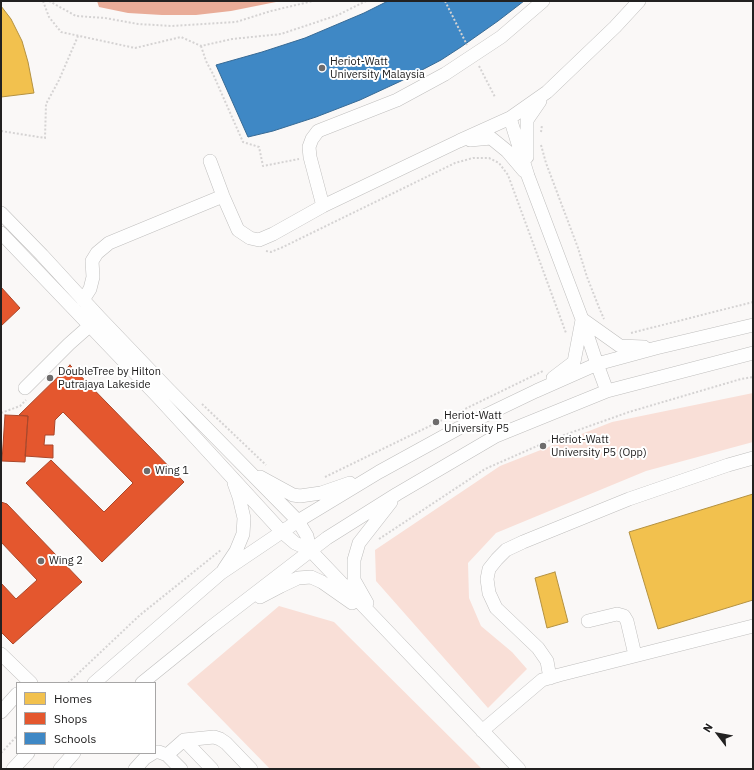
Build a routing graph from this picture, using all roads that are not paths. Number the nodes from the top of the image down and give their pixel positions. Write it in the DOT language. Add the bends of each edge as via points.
graph roads {
  1 [pos="543,1"];
  2 [pos="639,1"];
  3 [pos="546,92"];
  4 [pos="510,118"];
  5 [pos="459,141"];
  6 [pos="210,161"];
  7 [pos="528,176"];
  8 [pos="223,196"];
  9 [pos="323,206"];
  10 [pos="1,213"];
  11 [pos="1,233"];
  12 [pos="83,300"];
  13 [pos="582,319"];
  14 [pos="94,322"];
  15 [pos="753,325"];
  16 [pos="656,348"];
  17 [pos="753,353"];
  18 [pos="597,364"];
  19 [pos="24,388"];
  20 [pos="536,391"];
  21 [pos="607,391"];
  22 [pos="753,458"];
  23 [pos="244,466"];
  24 [pos="379,472"];
  25 [pos="233,478"];
  26 [pos="397,494"];
  27 [pos="298,521"];
  28 [pos="282,532"];
  29 [pos="310,550"];
  30 [pos="221,573"];
  31 [pos="375,619"];
  32 [pos="588,621"];
  33 [pos="753,626"];
  34 [pos="210,628"];
  35 [pos="1,654"];
  36 [pos="635,655"];
  37 [pos="550,678"];
  38 [pos="29,682"];
  39 [pos="95,682"];
  40 [pos="143,682"];
  41 [pos="16,695"];
  42 [pos="1,712"];
  43 [pos="482,731"];
  44 [pos="184,740"];
  45 [pos="158,753"];
  46 [pos="27,754"];
  47 [pos="73,754"];
  48 [pos="155,754"];
  49 [pos="13,769"];
  50 [pos="60,769"];
  51 [pos="135,769"];
  52 [pos="181,769"];
  53 [pos="212,769"];
  54 [pos="252,769"];
  55 [pos="519,769"];
  1 -- 9 [label="street" via="501,37 445,74 397,100 318,131 309,147"];
  2 -- 3 [label="street"];
  3 -- 4 [label="street"];
  3 -- 7 [label="street" via="527,120"];
  4 -- 5 [label="street"];
  4 -- 7 [label="street"];
  5 -- 7 [label="street" via="491,138 508,151"];
  5 -- 9 [label="street"];
  6 -- 8 [label="street"];
  7 -- 13 [label="street"];
  8 -- 9 [label="street" via="238,230 258,240"];
  8 -- 12 [label="street" via="109,243 92,261 93,277 90,289"];
  10 -- 12 [label="street"];
  11 -- 14 [label="street"];
  12 -- 14 [label="street"];
  13 -- 16 [label="street" via="620,346"];
  13 -- 18 [label="street"];
  13 -- 20 [label="street" via="574,362"];
  14 -- 19 [label="street"];
  14 -- 23 [label="street"];
  14 -- 25 [label="street"];
  15 -- 16 [label="street"];
  16 -- 18 [label="street"];
  17 -- 21 [label="street"];
  18 -- 20 [label="street"];
  18 -- 21 [label="street"];
  20 -- 24 [label="street" via="459,428"];
  21 -- 26 [label="street" via="496,436"];
  22 -- 37 [label="street" via="629,499 523,542 506,550 496,559 489,569 489,593 496,608 538,648 547,661"];
  23 -- 24 [label="street" via="285,491 300,496 321,493"];
  23 -- 27 [label="street"];
  24 -- 27 [label="street"];
  25 -- 28 [label="street"];
  25 -- 30 [label="street" via="244,518 244,534"];
  26 -- 29 [label="street"];
  26 -- 31 [label="street" via="358,543 354,560 354,580"];
  27 -- 28 [label="street"];
  27 -- 29 [label="street" via="307,536"];
  28 -- 29 [label="street" via="295,543"];
  28 -- 30 [label="street"];
  29 -- 31 [label="street"];
  29 -- 34 [label="street"];
  30 -- 39 [label="street"];
  31 -- 34 [label="street" via="311,577 298,578 281,586"];
  31 -- 43 [label="street"];
  32 -- 36 [label="street" via="617,614 624,616"];
  33 -- 36 [label="street"];
  34 -- 40 [label="street"];
  35 -- 38 [label="street"];
  36 -- 37 [label="street"];
  37 -- 43 [label="street" via="542,680"];
  41 -- 42 [label="street"];
  43 -- 55 [label="street"];
  44 -- 45 [label="street"];
  44 -- 53 [label="street"];
  44 -- 54 [label="street" via="214,737 220,739"];
  45 -- 52 [label="street"];
  46 -- 49 [label="street"];
  47 -- 50 [label="street"];
  48 -- 51 [label="street" via="145,758"];
}
